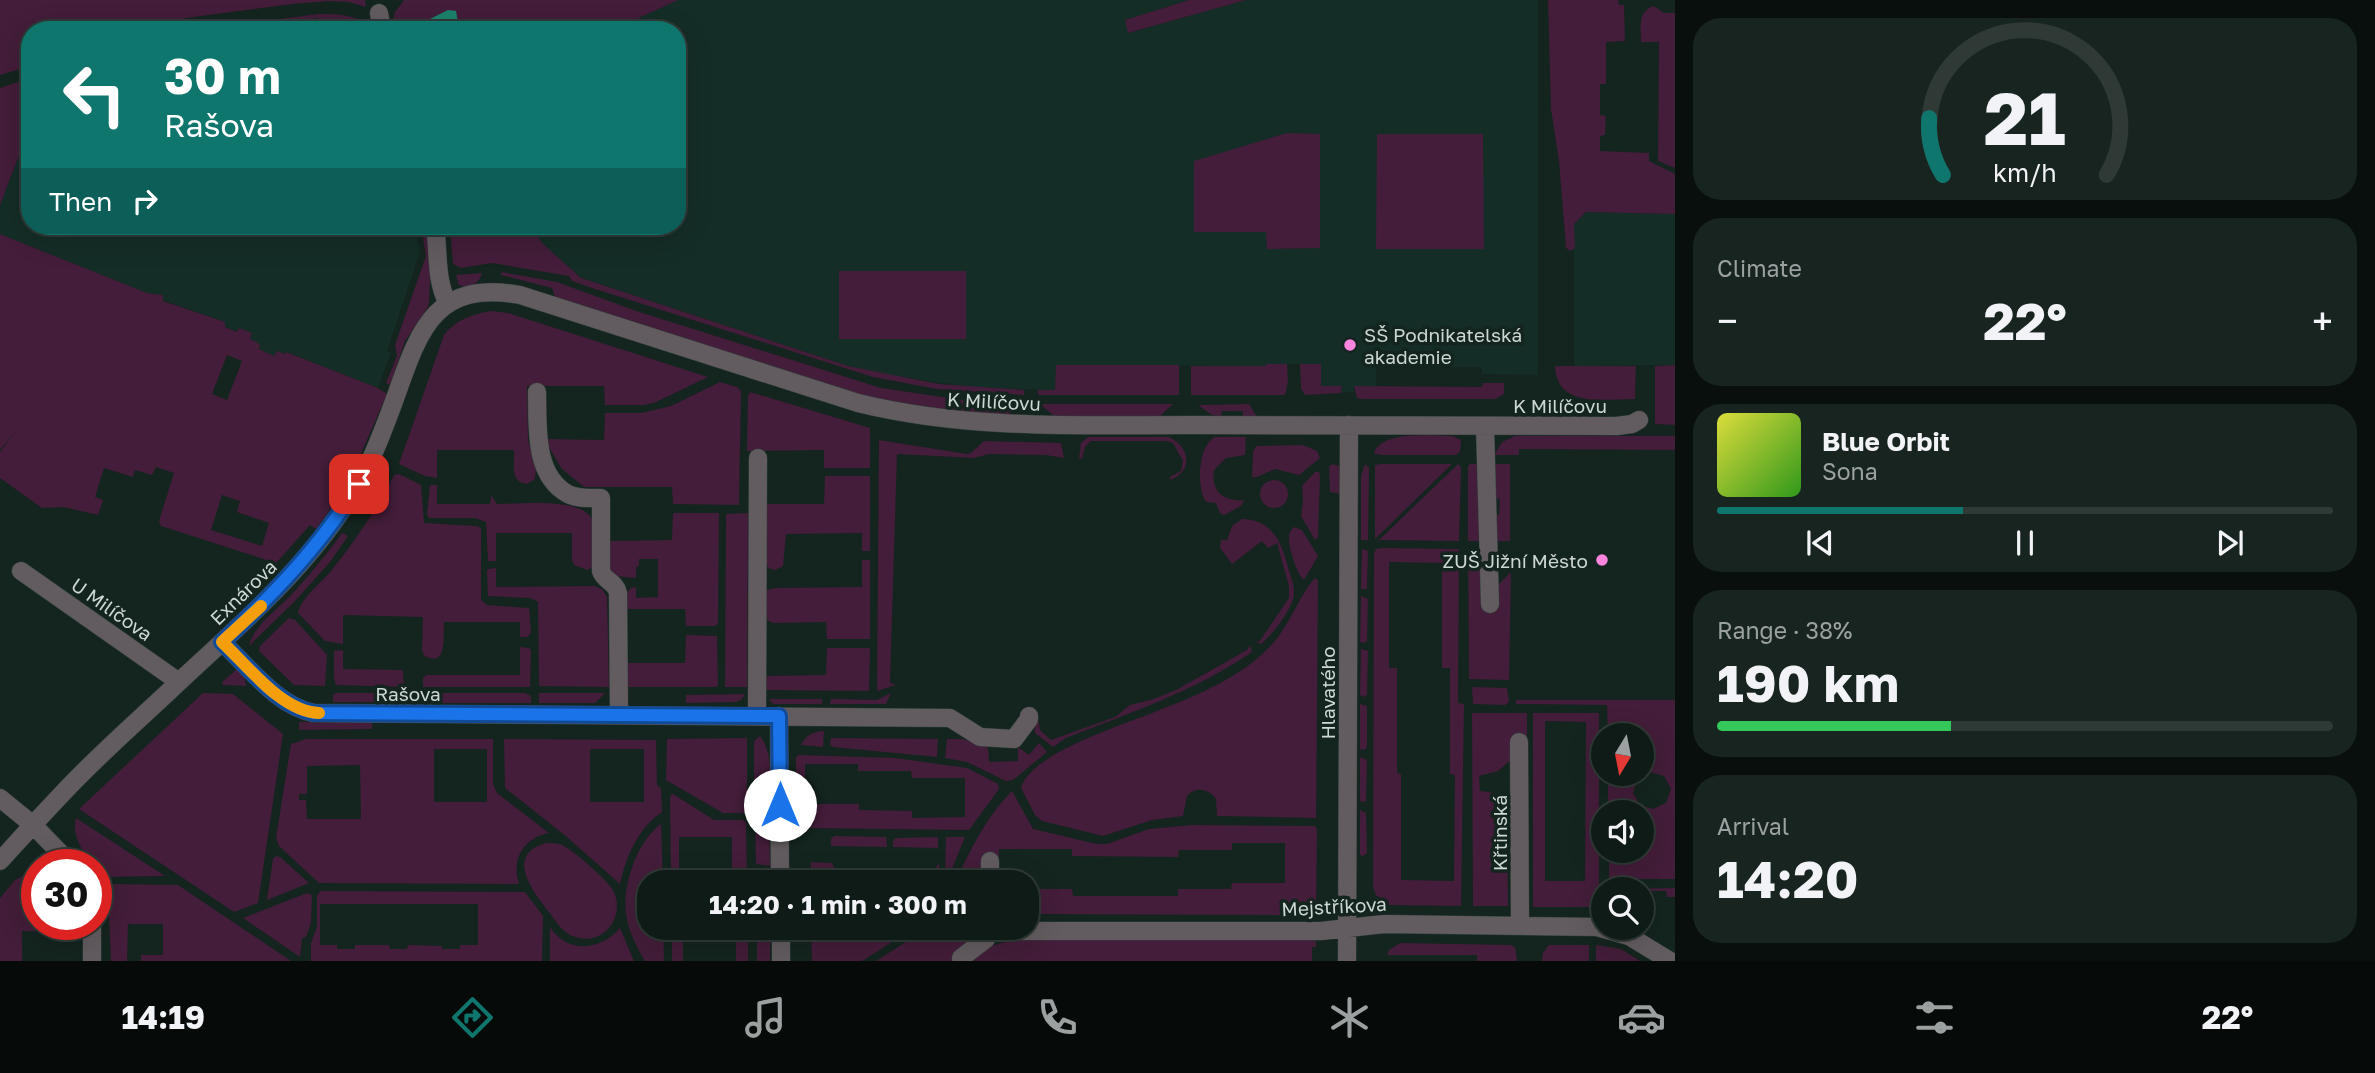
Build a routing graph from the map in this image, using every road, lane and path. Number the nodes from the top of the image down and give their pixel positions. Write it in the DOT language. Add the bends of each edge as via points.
graph roads {
  1 [pos="436,235"];
  2 [pos="448,304"];
  3 [pos="537,392"];
  4 [pos="1639,420"];
  5 [pos="1349,425"];
  6 [pos="1485,426"];
  7 [pos="758,458"];
  8 [pos="21,570"];
  9 [pos="1490,604"];
  10 [pos="222,642"];
  11 [pos="179,682"];
  12 [pos="619,715"];
  13 [pos="757,716"];
  14 [pos="779,716"];
  15 [pos="1028,716"];
  16 [pos="1519,742"];
  17 [pos="0,799"];
  18 [pos="33,825"];
  19 [pos="56,849"];
  20 [pos="0,861"];
  21 [pos="990,861"];
  22 [pos="780,870"];
  23 [pos="990,870"];
  24 [pos="1520,924"];
  25 [pos="1348,927"];
  26 [pos="1039,929"];
  27 [pos="92,940"];
  28 [pos="780,940"];
  29 [pos="985,940"];
  30 [pos="961,958"];
  31 [pos="92,961"];
  32 [pos="781,961"];
  33 [pos="1348,961"];
  34 [pos="1670,961"];
  1 -- 2 [label="street" via="438,279"];
  2 -- 5 [label="street, K Milíčovu" via="477,292 520,295 858,404 942,420 1029,425"];
  2 -- 10 [label="street, Exnárova" via="416,341 371,460 346,505 292,574"];
  3 -- 12 [label="street" via="538,439 550,475 568,494 601,498 601,571 618,593"];
  4 -- 6 [label="street, K Milíčovu" via="1617,426"];
  5 -- 6 [label="street, K Milíčovu"];
  5 -- 25 [label="street, Hlavatého"];
  6 -- 9 [label="street"];
  7 -- 13 [label="street"];
  8 -- 11 [label="street, U Milíčova"];
  10 -- 11 [label="street, Exnárova"];
  10 -- 12 [label="street, Rašova" via="277,695 303,711"];
  11 -- 18 [label="street, Exnárova"];
  12 -- 13 [label="street, Rašova"];
  13 -- 14 [label="street, Rašova"];
  14 -- 15 [label="street, Rašova" via="950,718 988,739 1014,739"];
  14 -- 22 [label="street"];
  16 -- 24 [label="street, Křtinská"];
  17 -- 18 [label="street"];
  18 -- 19 [label="street"];
  18 -- 20 [label="street, Exnárova"];
  21 -- 23 [label="street"];
  24 -- 25 [label="street, Mejstříkova"];
  24 -- 34 [label="street, Mejstříkova" via="1606,928"];
  25 -- 26 [label="street, Mejstříkova" via="1321,931"];
  25 -- 33 [label="street, Hlavatého"];
  27 -- 31 [label="street"];
  28 -- 32 [label="street"];
  29 -- 30 [label="street"];
}
